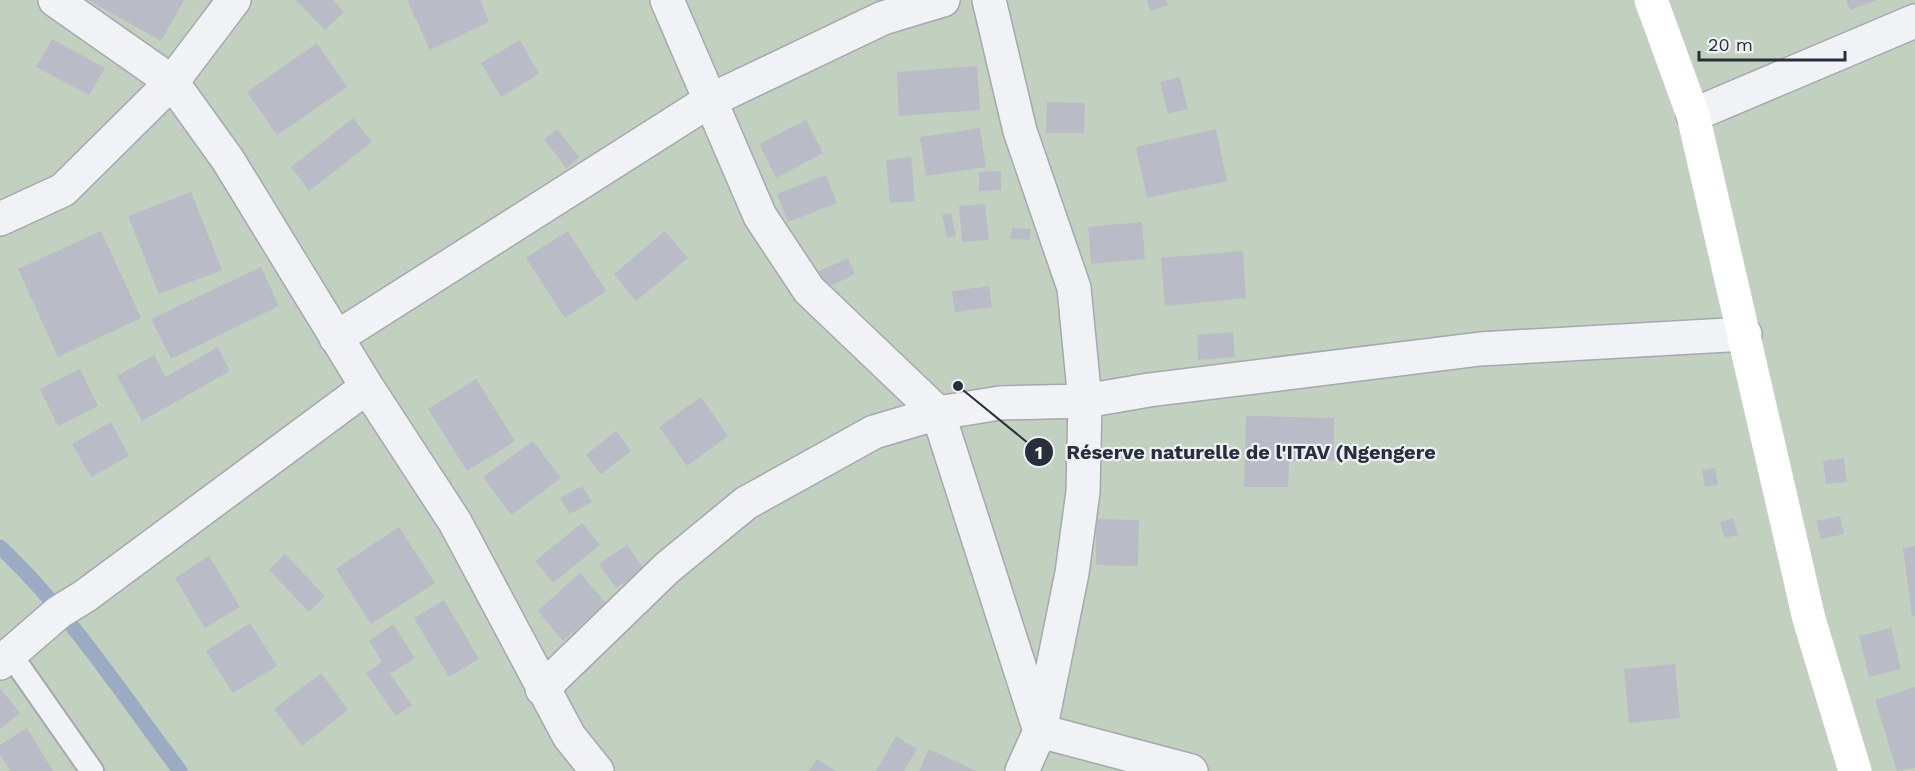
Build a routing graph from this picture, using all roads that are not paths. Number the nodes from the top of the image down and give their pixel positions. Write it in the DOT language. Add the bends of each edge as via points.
graph roads {
  1 [pos="55,0"];
  2 [pos="234,0"];
  3 [pos="667,0"];
  4 [pos="943,0"];
  5 [pos="989,0"];
  6 [pos="1651,0"];
  7 [pos="1915,21"];
  8 [pos="172,82"];
  9 [pos="709,101"];
  10 [pos="1693,115"];
  11 [pos="0,219"];
  12 [pos="1745,334"];
  13 [pos="336,338"];
  14 [pos="367,387"];
  15 [pos="1085,401"];
  16 [pos="938,414"];
  17 [pos="6,659"];
  18 [pos="542,689"];
  19 [pos="1040,731"];
  20 [pos="569,736"];
  21 [pos="92,771"];
  22 [pos="562,771"];
  23 [pos="597,771"];
  24 [pos="1022,771"];
  25 [pos="1191,771"];
  26 [pos="1855,771"];
  1 -- 8 [label="street"];
  2 -- 8 [label="street"];
  3 -- 9 [label="street"];
  4 -- 9 [label="street" via="883,18"];
  5 -- 15 [label="street" via="1020,131 1074,288"];
  6 -- 10 [label="street"];
  7 -- 10 [label="street"];
  8 -- 11 [label="street" via="63,190"];
  8 -- 13 [label="street" via="228,160"];
  9 -- 13 [label="street"];
  9 -- 16 [label="street" via="759,216 808,290"];
  10 -- 12 [label="street"];
  12 -- 15 [label="street" via="1480,349"];
  12 -- 26 [label="street" via="1809,619"];
  13 -- 14 [label="street"];
  14 -- 17 [label="street" via="72,604"];
  14 -- 18 [label="street" via="455,522"];
  15 -- 16 [label="street" via="1000,403"];
  15 -- 19 [label="street" via="1083,492 1074,561"];
  16 -- 18 [label="street" via="874,432 746,503 667,568"];
  16 -- 19 [label="street"];
  17 -- 21 [label="lane"];
  18 -- 20 [label="street"];
  19 -- 24 [label="street"];
  19 -- 25 [label="street"];
  20 -- 22 [label="street"];
  20 -- 23 [label="street"];
}
